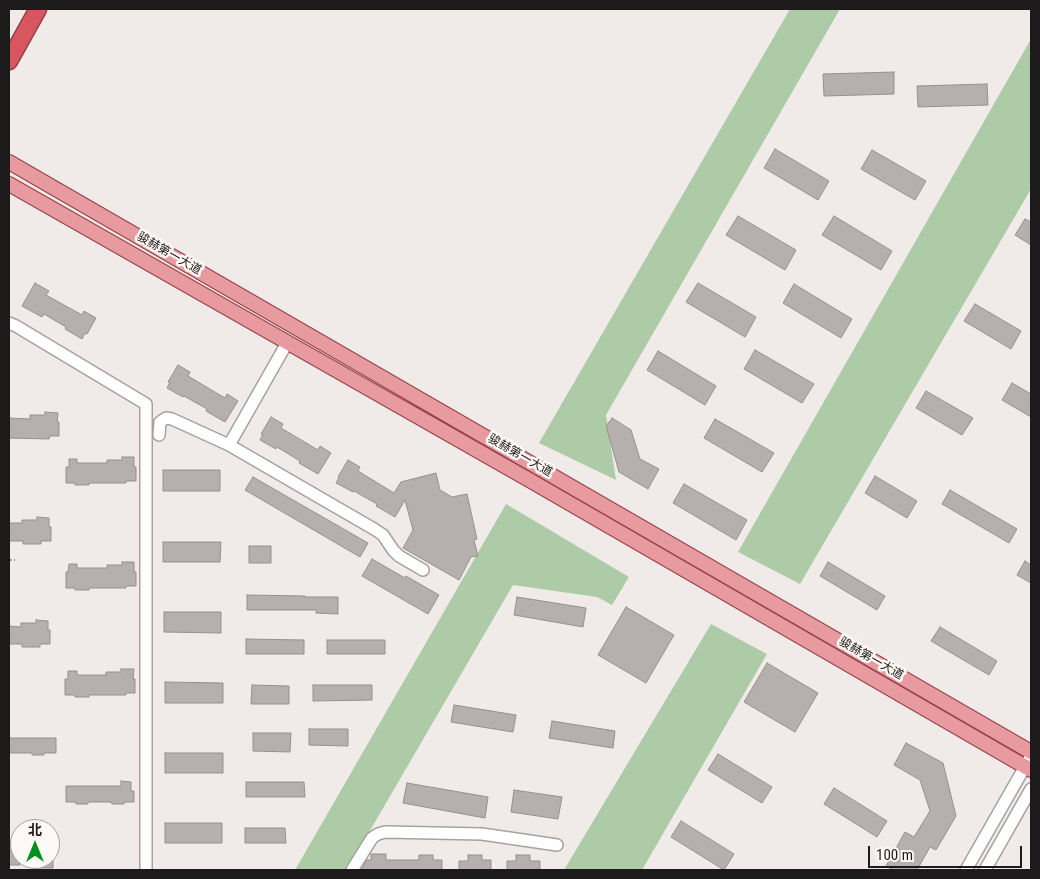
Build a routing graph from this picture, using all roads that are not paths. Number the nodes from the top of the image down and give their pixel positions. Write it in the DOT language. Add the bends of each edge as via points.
graph roads {
  1 [pos="38,9"];
  2 [pos="9,61"];
  3 [pos="9,162"];
  4 [pos="9,184"];
  5 [pos="9,323"];
  6 [pos="287,343"];
  7 [pos="159,436"];
  8 [pos="229,445"];
  9 [pos="422,570"];
  10 [pos="1031,752"];
  11 [pos="1029,764"];
  12 [pos="1031,789"];
  13 [pos="557,845"];
  14 [pos="146,870"];
  15 [pos="352,870"];
  16 [pos="966,870"];
  17 [pos="985,870"];
  1 -- 2 [label="highway"];
  3 -- 10 [label="main road, 骏赫第一大道"];
  4 -- 6 [label="main road, 骏赫第一大道"];
  5 -- 14 [label="street" via="146,404"];
  6 -- 8 [label="street"];
  6 -- 11 [label="main road, 骏赫第一大道"];
  7 -- 8 [label="street" via="160,422 166,418"];
  8 -- 9 [label="street" via="374,529 383,535 399,556"];
  11 -- 16 [label="street"];
  12 -- 17 [label="street"];
  13 -- 15 [label="street" via="487,834 385,832 372,838"];
}
